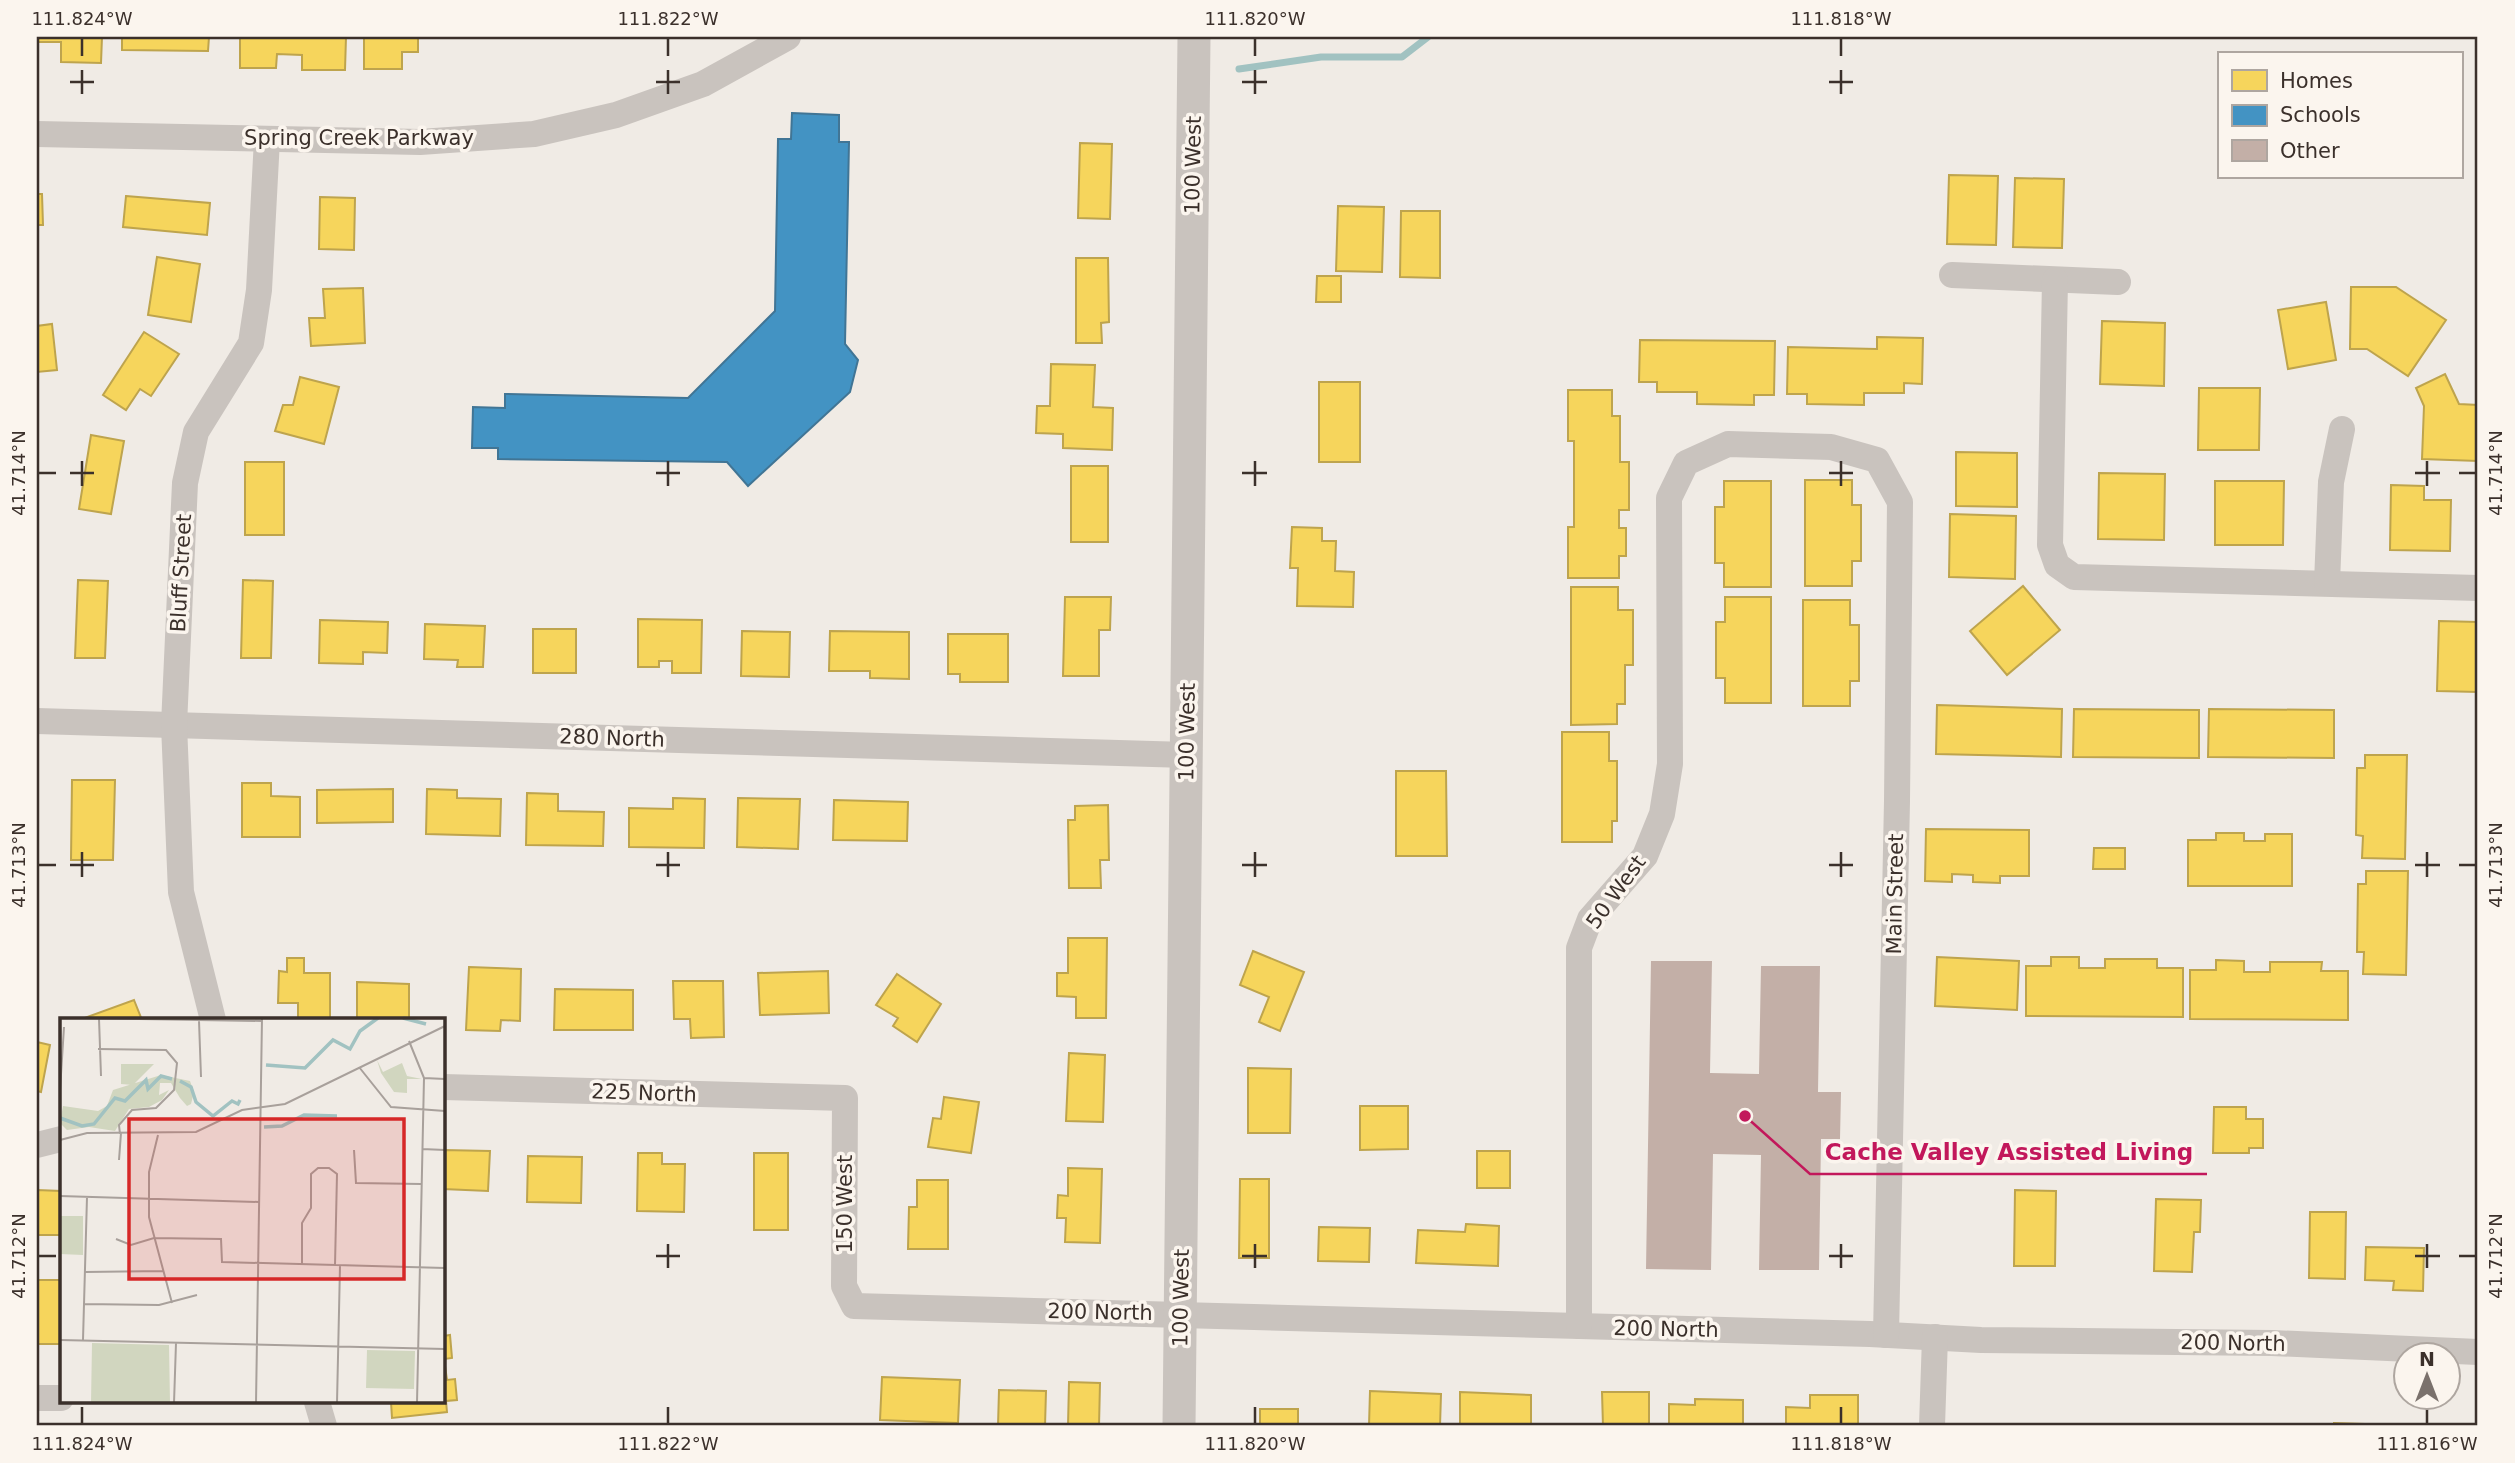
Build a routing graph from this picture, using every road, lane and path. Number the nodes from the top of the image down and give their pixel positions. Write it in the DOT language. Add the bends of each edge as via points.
graph roads {
  1 [pos="788,37"];
  2 [pos="1194,37"];
  3 [pos="37,134"];
  4 [pos="267,139"];
  5 [pos="1952,275"];
  6 [pos="2055,280"];
  7 [pos="2118,282"];
  8 [pos="2342,429"];
  9 [pos="1686,463"];
  10 [pos="2327,583"];
  11 [pos="2478,589"];
  12 [pos="37,721"];
  13 [pos="174,725"];
  14 [pos="1186,755"];
  15 [pos="212,1018"];
  16 [pos="444,1087"];
  17 [pos="845,1098"];
  18 [pos="60,1139"];
  19 [pos="37,1145"];
  20 [pos="854,1307"];
  21 [pos="1181,1314"];
  22 [pos="1579,1326"];
  23 [pos="1886,1335"];
  24 [pos="1934,1337"];
  25 [pos="2478,1352"];
  26 [pos="37,1398"];
  27 [pos="60,1398"];
  28 [pos="318,1404"];
  29 [pos="324,1426"];
  30 [pos="1179,1426"];
  31 [pos="1932,1426"];
  1 -- 4 [label="street, Spring Creek Parkway" via="703,84 616,115 534,134 419,142"];
  2 -- 14 [label="street, 100 West"];
  3 -- 4 [label="street, Spring Creek Parkway"];
  4 -- 13 [label="street, Bluff Street" via="259,290 251,344 196,432 185,483"];
  5 -- 6 [label="street"];
  6 -- 7 [label="street"];
  6 -- 10 [label="street" via="2050,545 2057,565 2074,578"];
  8 -- 10 [label="street" via="2331,482"];
  9 -- 22 [label="street, 50 West" via="1669,498 1670,764 1662,814 1644,856 1590,919 1579,948"];
  9 -- 23 [label="street, Main Street" via="1728,444 1831,447 1877,460 1900,502"];
  10 -- 11 [label="street"];
  12 -- 13 [label="street, 280 North"];
  13 -- 14 [label="street, 280 North"];
  13 -- 15 [label="street, Bluff Street" via="181,892"];
  14 -- 21 [label="street, 100 West"];
  16 -- 17 [label="street, 225 North"];
  17 -- 20 [label="street, 150 West" via="844,1286"];
  18 -- 19 [label="street"];
  20 -- 21 [label="street, 200 North"];
  21 -- 22 [label="street, 200 North"];
  21 -- 30 [label="street, 100 West"];
  22 -- 23 [label="street, 200 North"];
  23 -- 24 [label="street, 200 North"];
  24 -- 25 [label="street, 200 North"];
  24 -- 31 [label="street"];
  26 -- 27 [label="street"];
  28 -- 29 [label="street"];
}
